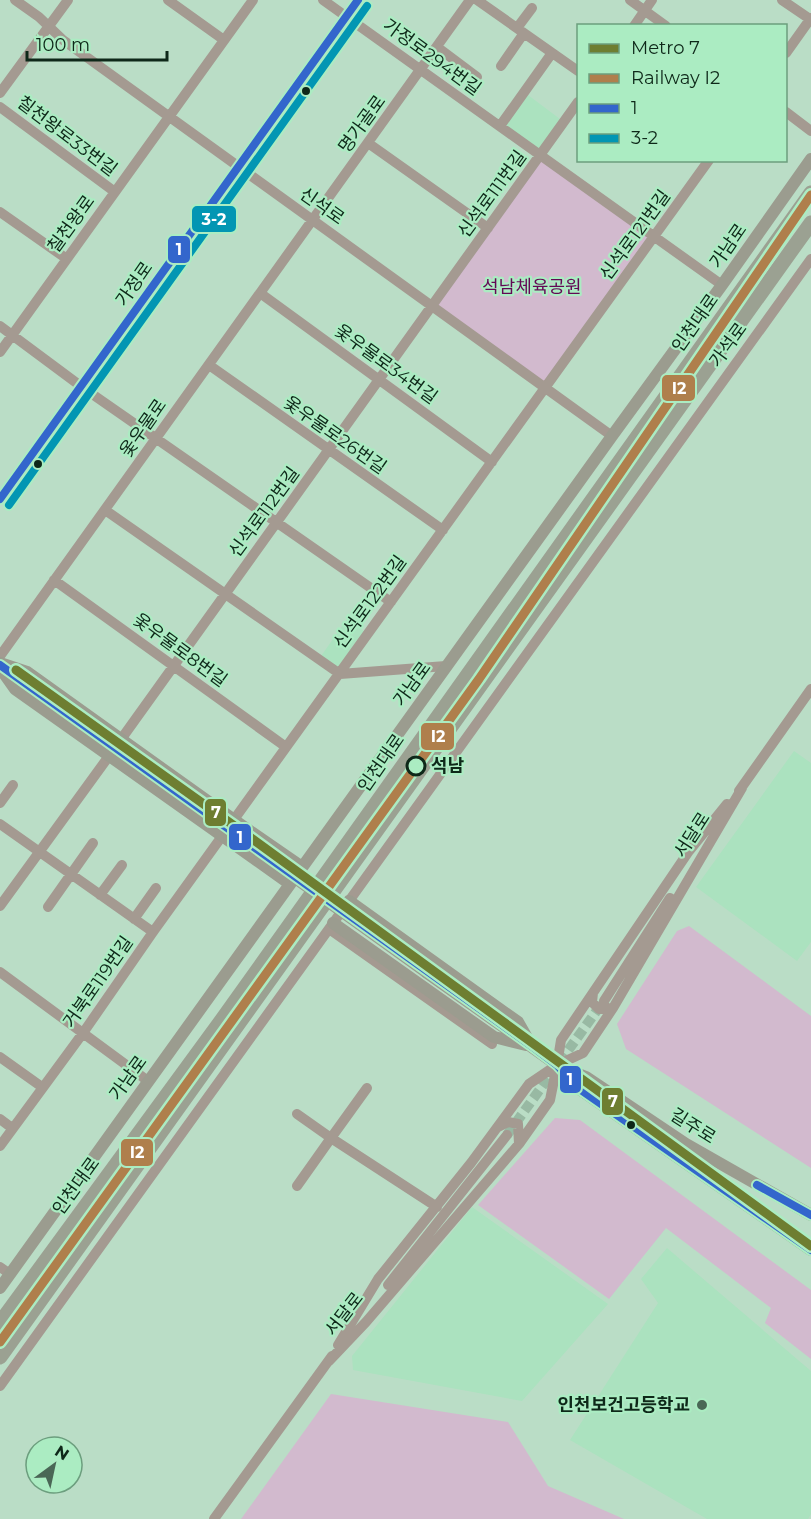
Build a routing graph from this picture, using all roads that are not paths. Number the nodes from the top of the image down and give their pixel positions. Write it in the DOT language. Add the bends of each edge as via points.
graph roads {
  1 [pos="15,0"];
  2 [pos="68,0"];
  3 [pos="168,0"];
  4 [pos="253,0"];
  5 [pos="323,0"];
  6 [pos="358,0"];
  7 [pos="470,0"];
  8 [pos="477,0"];
  9 [pos="630,0"];
  10 [pos="652,0"];
  11 [pos="782,0"];
  12 [pos="532,8"];
  13 [pos="645,10"];
  14 [pos="346,16"];
  15 [pos="810,19"];
  16 [pos="635,24"];
  17 [pos="663,24"];
  18 [pos="49,26"];
  19 [pos="521,31"];
  20 [pos="224,40"];
  21 [pos="436,47"];
  22 [pos="552,52"];
  23 [pos="787,52"];
  24 [pos="501,66"];
  25 [pos="422,69"];
  26 [pos="577,70"];
  27 [pos="477,76"];
  28 [pos="0,93"];
  29 [pos="577,105"];
  30 [pos="0,107"];
  31 [pos="787,115"];
  32 [pos="169,116"];
  33 [pos="500,126"];
  34 [pos="811,131"];
  35 [pos="368,143"];
  36 [pos="540,155"];
  37 [pos="811,159"];
  38 [pos="708,162"];
  39 [pos="237,166"];
  40 [pos="115,192"];
  41 [pos="811,193"];
  42 [pos="0,212"];
  43 [pos="313,219"];
  44 [pos="811,223"];
  45 [pos="488,228"];
  46 [pos="655,236"];
  47 [pos="66,259"];
  48 [pos="811,259"];
  49 [pos="723,285"];
  50 [pos="260,293"];
  51 [pos="432,305"];
  52 [pos="0,326"];
  53 [pos="12,335"];
  54 [pos="0,352"];
  55 [pos="209,365"];
  56 [pos="379,379"];
  57 [pos="82,387"];
  58 [pos="547,387"];
  59 [pos="612,436"];
  60 [pos="156,440"];
  61 [pos="328,451"];
  62 [pos="492,462"];
  63 [pos="0,499"];
  64 [pos="105,510"];
  65 [pos="276,523"];
  66 [pos="442,530"];
  67 [pos="54,580"];
  68 [pos="225,594"];
  69 [pos="391,602"];
  70 [pos="0,656"];
  71 [pos="0,665"];
  72 [pos="173,666"];
  73 [pos="447,666"];
  74 [pos="340,674"];
  75 [pos="811,689"];
  76 [pos="122,738"];
  77 [pos="286,747"];
  78 [pos="109,756"];
  79 [pos="13,785"];
  80 [pos="742,788"];
  81 [pos="0,803"];
  82 [pos="234,820"];
  83 [pos="0,825"];
  84 [pos="222,837"];
  85 [pos="93,843"];
  86 [pos="39,851"];
  87 [pos="122,865"];
  88 [pos="302,867"];
  89 [pos="71,873"];
  90 [pos="290,884"];
  91 [pos="156,888"];
  92 [pos="4,891"];
  93 [pos="100,895"];
  94 [pos="349,901"];
  95 [pos="0,906"];
  96 [pos="48,907"];
  97 [pos="134,918"];
  98 [pos="331,926"];
  99 [pos="153,932"];
  100 [pos="0,972"];
  101 [pos="593,993"];
  102 [pos="604,1001"];
  103 [pos="613,1008"];
  104 [pos="83,1033"];
  105 [pos="492,1044"];
  106 [pos="532,1047"];
  107 [pos="0,1057"];
  108 [pos="557,1065"];
  109 [pos="148,1081"];
  110 [pos="42,1087"];
  111 [pos="367,1088"];
  112 [pos="297,1114"];
  113 [pos="0,1119"];
  114 [pos="498,1127"];
  115 [pos="12,1128"];
  116 [pos="507,1135"];
  117 [pos="331,1138"];
  118 [pos="519,1144"];
  119 [pos="0,1146"];
  120 [pos="297,1186"];
  121 [pos="437,1207"];
  122 [pos="811,1215"];
  123 [pos="811,1250"];
  124 [pos="5,1270"];
  125 [pos="0,1287"];
  126 [pos="0,1321"];
  127 [pos="0,1357"];
  128 [pos="328,1360"];
  129 [pos="0,1386"];
  130 [pos="214,1519"];
  1 -- 18 [label="street, 신석로"];
  2 -- 18 [label="street"];
  3 -- 20 [label="street"];
  4 -- 20 [label="street, 칠천왕로"];
  5 -- 14 [label="street, 가정로294번길"];
  6 -- 14 [label="street, 가정로"];
  7 -- 21 [label="street, 명가골로"];
  8 -- 19 [label="street"];
  9 -- 13 [label="street"];
  10 -- 13 [label="street"];
  11 -- 15 [label="street"];
  12 -- 19 [label="street"];
  13 -- 16 [label="street"];
  13 -- 17 [label="street"];
  14 -- 25 [label="street, 가정로294번길"];
  14 -- 39 [label="street, 가정로"];
  15 -- 23 [label="street"];
  18 -- 28 [label="street"];
  18 -- 32 [label="street, 신석로"];
  19 -- 22 [label="street"];
  19 -- 24 [label="street"];
  20 -- 32 [label="street, 칠천왕로"];
  21 -- 25 [label="street, 명가골로"];
  21 -- 27 [label="street"];
  22 -- 26 [label="street"];
  22 -- 33 [label="street"];
  25 -- 33 [label="street, 가정로294번길"];
  25 -- 35 [label="street, 명가골로"];
  29 -- 36 [label="street, 신석로111번길"];
  30 -- 40 [label="street, 칠천왕로33번길"];
  31 -- 34 [label="street"];
  32 -- 39 [label="street, 신석로"];
  32 -- 40 [label="street, 칠천왕로"];
  33 -- 36 [label="street, 가정로294번길"];
  35 -- 43 [label="street, 명가골로"];
  35 -- 45 [label="street"];
  36 -- 45 [label="street, 신석로111번길"];
  36 -- 46 [label="street, 가정로294번길"];
  37 -- 49 [label="main road, 가남로"];
  38 -- 46 [label="street, 신석로121번길"];
  39 -- 43 [label="street, 신석로"];
  39 -- 57 [label="street, 가정로"];
  40 -- 47 [label="street, 칠천왕로"];
  41 -- 126 [label="highway, 인천대로" via="224,1017"];
  42 -- 47 [label="street"];
  43 -- 50 [label="street, 옻우물로"];
  43 -- 51 [label="street, 신석로"];
  44 -- 127 [label="highway, 인천대로"];
  45 -- 51 [label="street, 신석로111번길"];
  46 -- 49 [label="street, 가정로294번길"];
  46 -- 58 [label="street, 신석로121번길"];
  47 -- 53 [label="street, 칠천왕로"];
  48 -- 94 [label="street, 가석로"];
  49 -- 59 [label="main road, 가남로"];
  50 -- 55 [label="street, 옻우물로"];
  50 -- 56 [label="street, 옻우물로34번길"];
  51 -- 56 [label="street, 신석로112번길"];
  51 -- 58 [label="street, 신석로"];
  52 -- 53 [label="street"];
  53 -- 54 [label="street, 칠천왕로"];
  53 -- 57 [label="street"];
  55 -- 60 [label="street, 옻우물로"];
  55 -- 61 [label="street, 옻우물로26번길"];
  56 -- 61 [label="street, 신석로112번길"];
  56 -- 62 [label="street, 옻우물로34번길"];
  57 -- 60 [label="street"];
  57 -- 63 [label="street, 가정로"];
  58 -- 59 [label="street, 신석로"];
  58 -- 62 [label="street, 신석로122번길"];
  59 -- 73 [label="main road, 가남로"];
  60 -- 64 [label="street, 옻우물로"];
  60 -- 65 [label="street"];
  61 -- 65 [label="street, 신석로112번길"];
  61 -- 66 [label="street, 옻우물로26번길"];
  62 -- 66 [label="street, 신석로122번길"];
  64 -- 67 [label="street, 옻우물로"];
  64 -- 68 [label="street"];
  65 -- 68 [label="street, 신석로112번길"];
  65 -- 69 [label="street"];
  66 -- 69 [label="street, 신석로122번길"];
  67 -- 70 [label="street, 옻우물로"];
  67 -- 72 [label="street, 옻우물로8번길"];
  68 -- 72 [label="street, 신석로112번길"];
  68 -- 74 [label="street"];
  69 -- 74 [label="street, 신석로122번길"];
  71 -- 76 [label="main road" via="27,672"];
  71 -- 78 [label="main road" via="15,689"];
  71 -- 106 [label="main road, 길주로, bridge"];
  72 -- 76 [label="street, 신석로112번길"];
  72 -- 77 [label="street, 옻우물로8번길"];
  73 -- 74 [label="street"];
  73 -- 88 [label="main road, 가남로"];
  74 -- 77 [label="street, 신석로122번길"];
  75 -- 80 [label="street, 서달로"];
  76 -- 82 [label="main road"];
  77 -- 82 [label="street, 신석로122번길"];
  78 -- 84 [label="main road"];
  78 -- 86 [label="street"];
  79 -- 81 [label="street"];
  80 -- 101 [label="street" via="689,851"];
  80 -- 102 [label="street, 서달로"];
  80 -- 103 [label="street"];
  82 -- 84 [label="street, 신석로122번길"];
  82 -- 88 [label="main road"];
  83 -- 86 [label="street"];
  84 -- 90 [label="main road"];
  84 -- 99 [label="street, 거북로119번길"];
  85 -- 89 [label="street"];
  86 -- 89 [label="street"];
  86 -- 92 [label="street"];
  87 -- 93 [label="street"];
  88 -- 90 [label="main road, 가남로"];
  89 -- 93 [label="street"];
  89 -- 96 [label="street"];
  90 -- 109 [label="main road, 가남로"];
  91 -- 97 [label="street"];
  92 -- 95 [label="street"];
  93 -- 97 [label="street"];
  94 -- 98 [label="street, 가석로"];
  94 -- 106 [label="main road, 길주로" via="518,1022"];
  97 -- 99 [label="street"];
  98 -- 105 [label="street"];
  98 -- 106 [label="main road, 길주로" via="494,1036"];
  98 -- 129 [label="street, 가석로"];
  99 -- 104 [label="street, 거북로119번길"];
  100 -- 104 [label="street"];
  101 -- 103 [label="street" via="592,1002 599,1009"];
  101 -- 108 [label="street" via="561,1040"];
  103 -- 108 [label="street" via="583,1053"];
  104 -- 109 [label="street"];
  104 -- 110 [label="street, 거북로119번길"];
  106 -- 108 [label="main road, 길주로"];
  107 -- 110 [label="street"];
  108 -- 114 [label="street" via="529,1084"];
  108 -- 118 [label="street" via="550,1100"];
  108 -- 122 [label="main road, 길주로" via="586,1077 686,1144"];
  108 -- 123 [label="main road, 길주로" via="578,1088"];
  109 -- 124 [label="main road, 가남로"];
  110 -- 115 [label="street, 거북로119번길"];
  111 -- 117 [label="street"];
  112 -- 117 [label="street"];
  113 -- 115 [label="street"];
  114 -- 118 [label="street" via="508,1122 518,1124"];
  114 -- 121 [label="street"];
  115 -- 119 [label="street, 거북로119번길"];
  116 -- 128 [label="street, 서달로"];
  117 -- 120 [label="street"];
  117 -- 121 [label="street"];
  118 -- 128 [label="street" via="366,1322"];
  121 -- 128 [label="street" via="378,1279"];
  124 -- 125 [label="main road, 가남로"];
  128 -- 130 [label="street, 서달로"];
}
